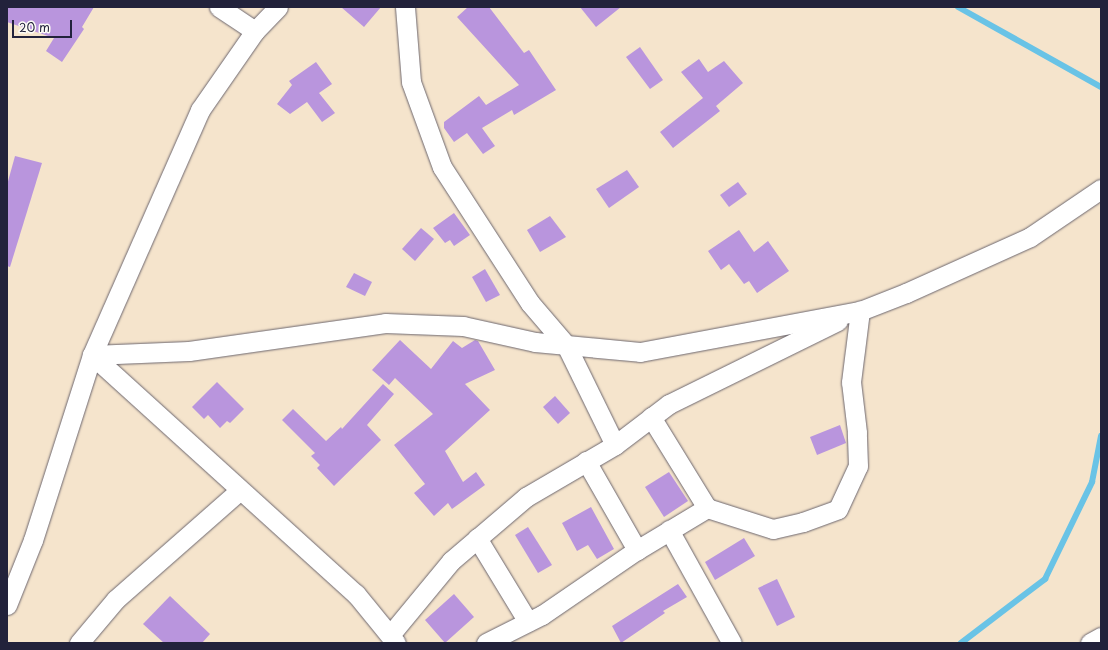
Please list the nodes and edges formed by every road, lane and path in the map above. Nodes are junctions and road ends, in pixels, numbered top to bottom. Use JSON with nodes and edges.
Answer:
{"nodes":[{"id":1,"x":219,"y":7,"type":"edge"},
{"id":2,"x":278,"y":7,"type":"edge"},
{"id":3,"x":404,"y":7,"type":"edge"},
{"id":4,"x":255,"y":31,"type":"junction"},
{"id":5,"x":1101,"y":189,"type":"edge"},
{"id":6,"x":860,"y":311,"type":"junction"},
{"id":7,"x":566,"y":345,"type":"junction"},
{"id":8,"x":92,"y":355,"type":"junction"},
{"id":9,"x":651,"y":417,"type":"junction"},
{"id":10,"x":615,"y":445,"type":"junction"},
{"id":11,"x":586,"y":462,"type":"junction"},
{"id":12,"x":240,"y":490,"type":"junction"},
{"id":13,"x":707,"y":508,"type":"junction"},
{"id":14,"x":669,"y":530,"type":"junction"},
{"id":15,"x":477,"y":538,"type":"junction"},
{"id":16,"x":637,"y":550,"type":"junction"},
{"id":17,"x":7,"y":604,"type":"edge"},
{"id":18,"x":528,"y":622,"type":"junction"},
{"id":19,"x":1101,"y":637,"type":"edge"},
{"id":20,"x":393,"y":639,"type":"edge"},
{"id":21,"x":79,"y":643,"type":"edge"},
{"id":22,"x":486,"y":643,"type":"edge"},
{"id":23,"x":732,"y":643,"type":"edge"},
{"id":24,"x":1090,"y":643,"type":"edge"}],
"edges":[{"from":1,"to":4,"type":"street"},
{"from":2,"to":4,"type":"street"},
{"from":3,"to":7,"type":"street"},
{"from":4,"to":8,"type":"street"},
{"from":5,"to":6,"type":"street"},
{"from":6,"to":7,"type":"street"},
{"from":6,"to":9,"type":"street"},
{"from":6,"to":13,"type":"street"},
{"from":7,"to":8,"type":"street"},
{"from":7,"to":10,"type":"street"},
{"from":8,"to":12,"type":"street"},
{"from":8,"to":17,"type":"street"},
{"from":9,"to":10,"type":"street"},
{"from":9,"to":13,"type":"street"},
{"from":10,"to":11,"type":"street"},
{"from":11,"to":15,"type":"street"},
{"from":11,"to":16,"type":"street"},
{"from":12,"to":20,"type":"street"},
{"from":12,"to":21,"type":"street"},
{"from":13,"to":14,"type":"street"},
{"from":14,"to":16,"type":"street"},
{"from":14,"to":23,"type":"street"},
{"from":15,"to":18,"type":"street"},
{"from":15,"to":20,"type":"street"},
{"from":16,"to":18,"type":"street"},
{"from":18,"to":22,"type":"street"},
{"from":19,"to":24,"type":"street"}]}
